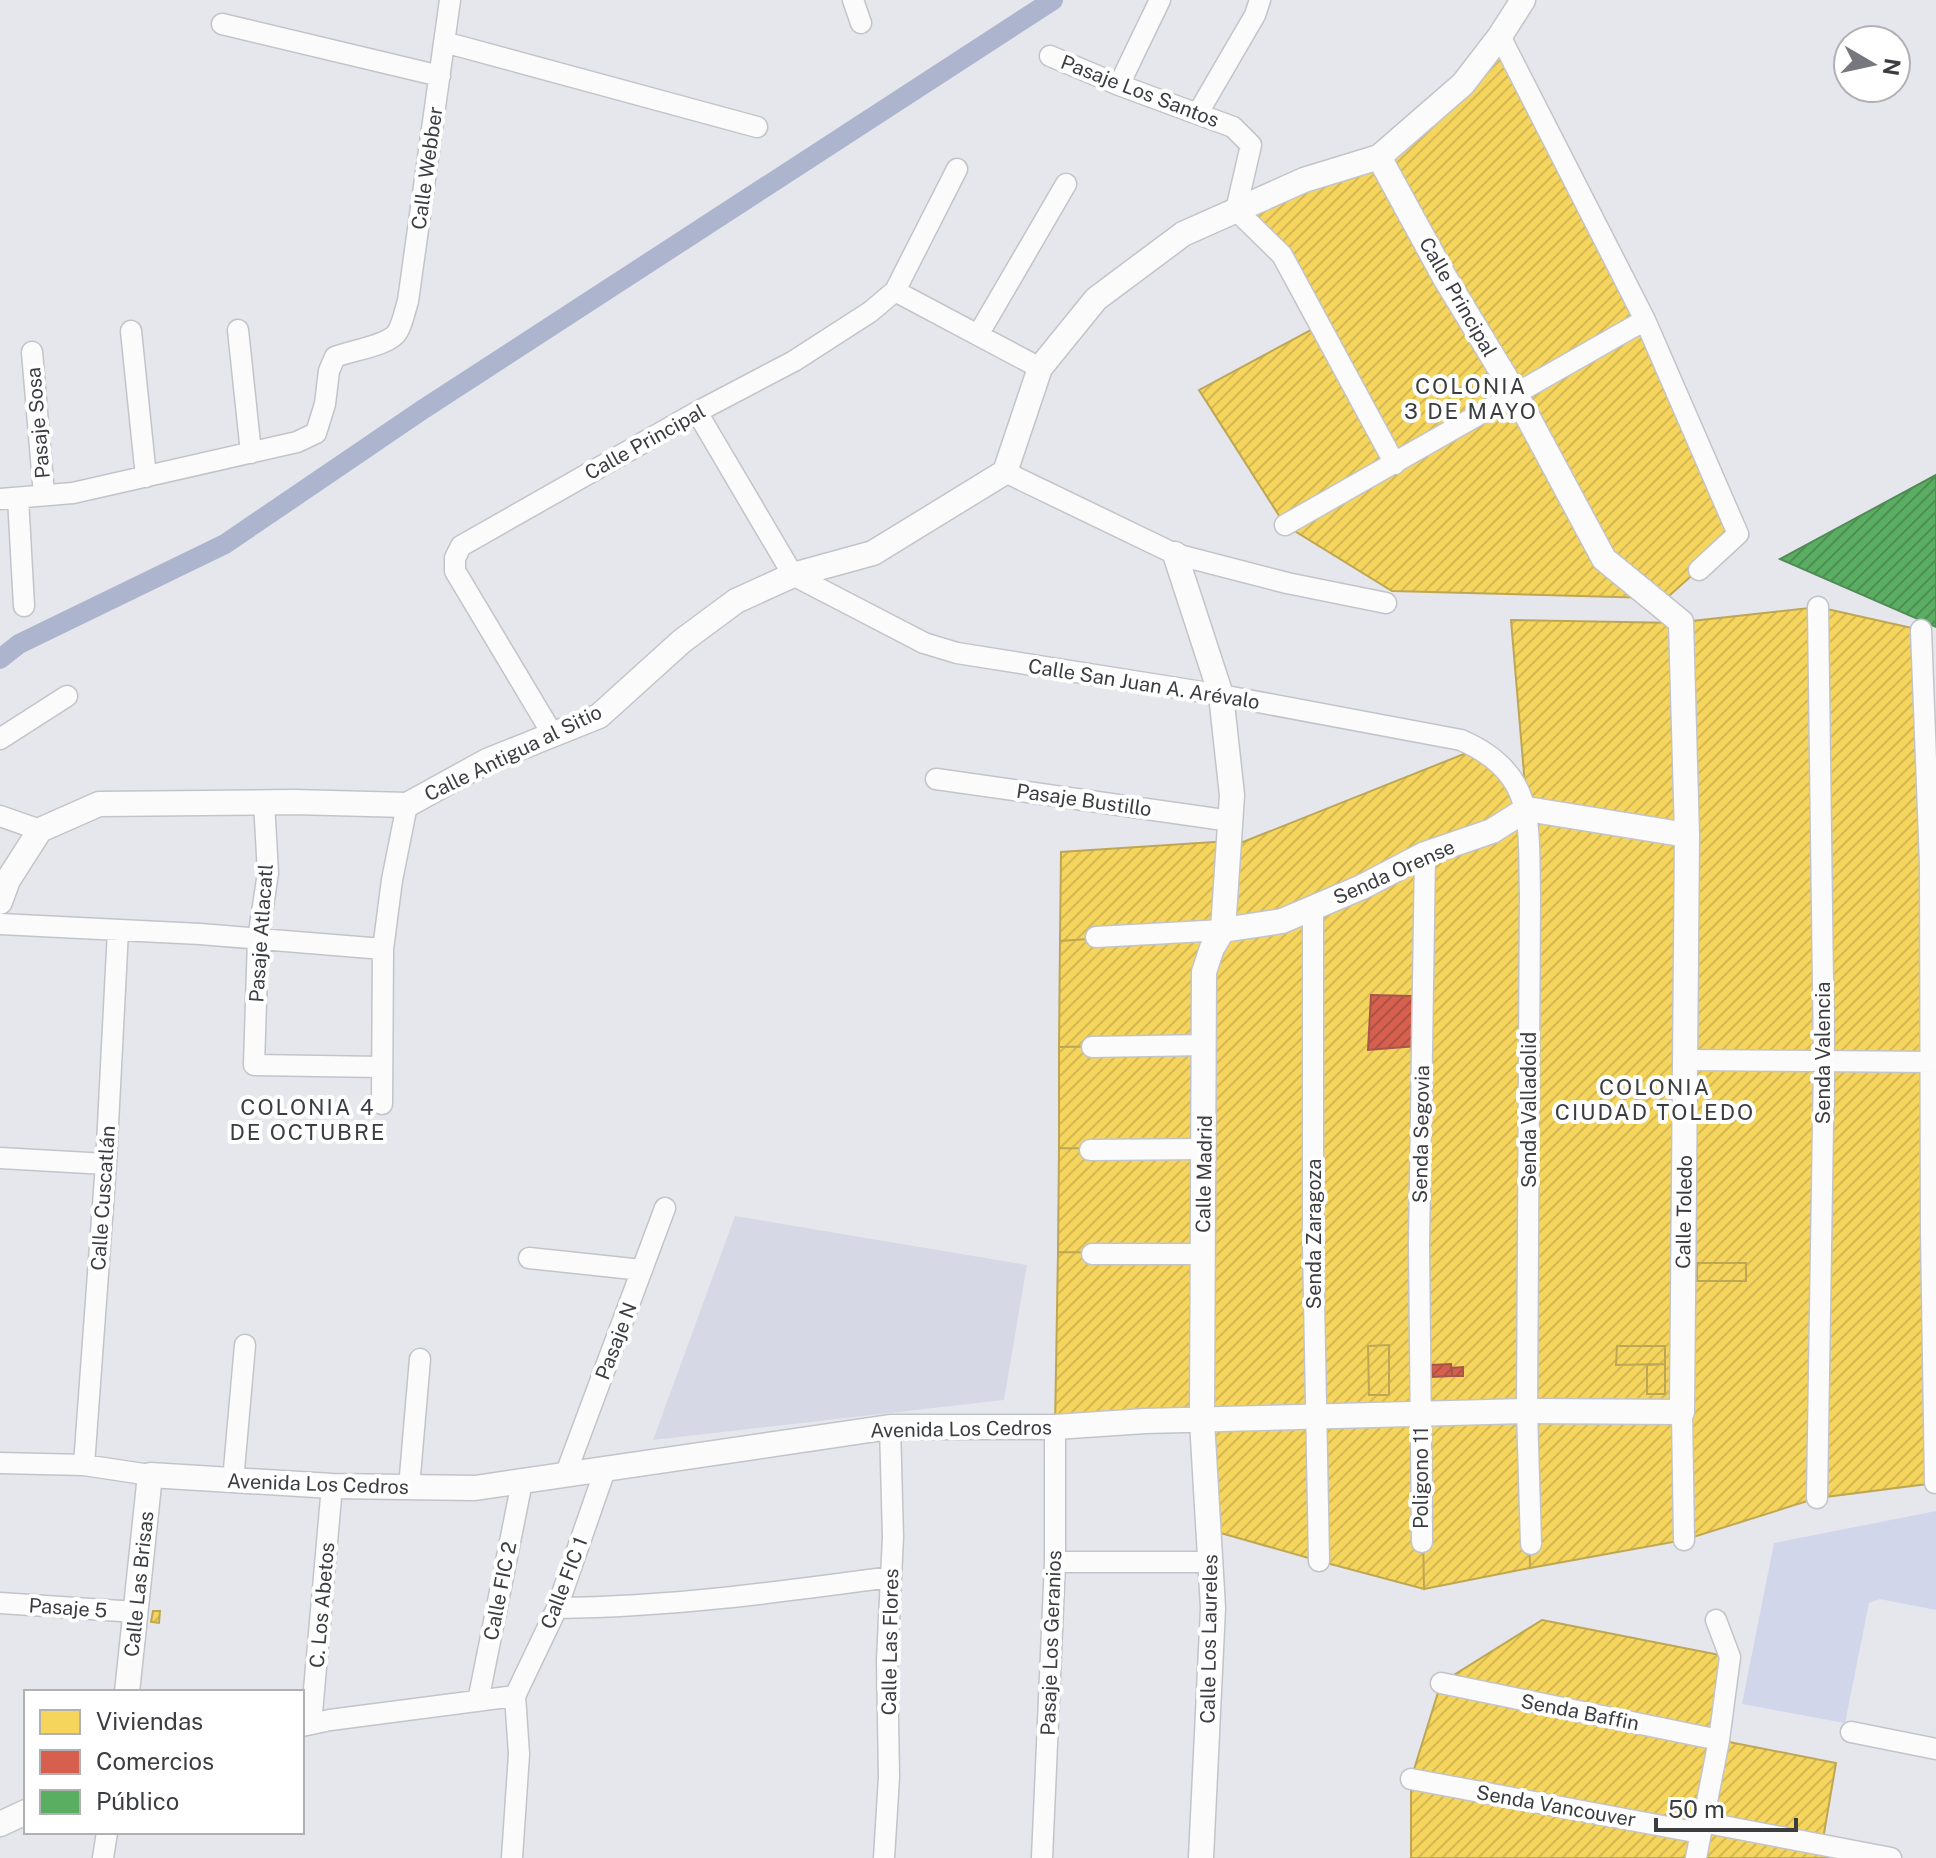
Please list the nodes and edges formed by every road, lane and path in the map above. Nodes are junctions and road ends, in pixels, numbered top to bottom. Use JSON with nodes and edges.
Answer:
{"nodes":[{"id":1,"x":450,"y":0,"type":"edge"},
{"id":2,"x":853,"y":0,"type":"edge"},
{"id":3,"x":1160,"y":0,"type":"edge"},
{"id":4,"x":1260,"y":0,"type":"edge"},
{"id":5,"x":1523,"y":0,"type":"edge"},
{"id":6,"x":861,"y":23,"type":"dead end"},
{"id":7,"x":222,"y":24,"type":"dead end"},
{"id":8,"x":1500,"y":36,"type":"junction"},
{"id":9,"x":444,"y":42,"type":"junction"},
{"id":10,"x":1050,"y":56,"type":"dead end"},
{"id":11,"x":440,"y":76,"type":"junction"},
{"id":12,"x":1119,"y":85,"type":"junction"},
{"id":13,"x":1198,"y":113,"type":"junction"},
{"id":14,"x":757,"y":127,"type":"dead end"},
{"id":15,"x":1379,"y":157,"type":"junction"},
{"id":16,"x":957,"y":169,"type":"dead end"},
{"id":17,"x":1066,"y":184,"type":"dead end"},
{"id":18,"x":1236,"y":210,"type":"junction"},
{"id":19,"x":895,"y":291,"type":"junction"},
{"id":20,"x":1645,"y":320,"type":"junction"},
{"id":21,"x":238,"y":330,"type":"dead end"},
{"id":22,"x":131,"y":331,"type":"dead end"},
{"id":23,"x":978,"y":335,"type":"junction"},
{"id":24,"x":32,"y":352,"type":"dead end"},
{"id":25,"x":1040,"y":368,"type":"junction"},
{"id":26,"x":1516,"y":395,"type":"junction"},
{"id":27,"x":697,"y":412,"type":"junction"},
{"id":28,"x":251,"y":453,"type":"junction"},
{"id":29,"x":1395,"y":464,"type":"junction"},
{"id":30,"x":1005,"y":472,"type":"junction"},
{"id":31,"x":146,"y":477,"type":"junction"},
{"id":32,"x":44,"y":495,"type":"junction"},
{"id":33,"x":9,"y":498,"type":"edge"},
{"id":34,"x":1285,"y":525,"type":"dead end"},
{"id":35,"x":1175,"y":554,"type":"junction"},
{"id":36,"x":1699,"y":570,"type":"dead end"},
{"id":37,"x":793,"y":575,"type":"junction"},
{"id":38,"x":1386,"y":603,"type":"dead end"},
{"id":39,"x":24,"y":606,"type":"dead end"},
{"id":40,"x":1818,"y":607,"type":"dead end"},
{"id":41,"x":1681,"y":622,"type":"joint"},
{"id":42,"x":1921,"y":630,"type":"dead end"},
{"id":43,"x":1221,"y":695,"type":"junction"},
{"id":44,"x":67,"y":696,"type":"dead end"},
{"id":45,"x":553,"y":735,"type":"junction"},
{"id":46,"x":0,"y":739,"type":"edge"},
{"id":47,"x":936,"y":779,"type":"dead end"},
{"id":48,"x":264,"y":802,"type":"junction"},
{"id":49,"x":407,"y":805,"type":"junction"},
{"id":50,"x":1527,"y":809,"type":"junction"},
{"id":51,"x":0,"y":816,"type":"edge"},
{"id":52,"x":1231,"y":821,"type":"junction"},
{"id":53,"x":40,"y":830,"type":"junction"},
{"id":54,"x":1687,"y":835,"type":"junction"},
{"id":55,"x":1425,"y":854,"type":"junction"},
{"id":56,"x":3,"y":886,"type":"edge"},
{"id":57,"x":1313,"y":908,"type":"junction"},
{"id":58,"x":0,"y":924,"type":"edge"},
{"id":59,"x":118,"y":930,"type":"junction"},
{"id":60,"x":1223,"y":930,"type":"junction"},
{"id":61,"x":1096,"y":937,"type":"dead end"},
{"id":62,"x":258,"y":939,"type":"junction"},
{"id":63,"x":383,"y":949,"type":"junction"},
{"id":64,"x":1205,"y":1045,"type":"junction"},
{"id":65,"x":1092,"y":1047,"type":"dead end"},
{"id":66,"x":1685,"y":1060,"type":"junction"},
{"id":67,"x":1824,"y":1061,"type":"junction"},
{"id":68,"x":1933,"y":1062,"type":"edge"},
{"id":69,"x":381,"y":1067,"type":"junction"},
{"id":70,"x":382,"y":1104,"type":"dead end"},
{"id":71,"x":1205,"y":1149,"type":"junction"},
{"id":72,"x":1090,"y":1150,"type":"dead end"},
{"id":73,"x":0,"y":1158,"type":"edge"},
{"id":74,"x":106,"y":1164,"type":"junction"},
{"id":75,"x":665,"y":1208,"type":"dead end"},
{"id":76,"x":1092,"y":1254,"type":"dead end"},
{"id":77,"x":1203,"y":1254,"type":"junction"},
{"id":78,"x":529,"y":1258,"type":"dead end"},
{"id":79,"x":642,"y":1270,"type":"junction"},
{"id":80,"x":245,"y":1345,"type":"dead end"},
{"id":81,"x":420,"y":1359,"type":"dead end"},
{"id":82,"x":1527,"y":1411,"type":"junction"},
{"id":83,"x":1682,"y":1412,"type":"junction"},
{"id":84,"x":1421,"y":1415,"type":"junction"},
{"id":85,"x":1315,"y":1417,"type":"junction"},
{"id":86,"x":1202,"y":1421,"type":"junction"},
{"id":87,"x":890,"y":1427,"type":"junction"},
{"id":88,"x":1055,"y":1427,"type":"junction"},
{"id":89,"x":0,"y":1463,"type":"edge"},
{"id":90,"x":84,"y":1465,"type":"junction"},
{"id":91,"x":606,"y":1467,"type":"junction"},
{"id":92,"x":566,"y":1473,"type":"junction"},
{"id":93,"x":150,"y":1475,"type":"junction"},
{"id":94,"x":233,"y":1481,"type":"junction"},
{"id":95,"x":522,"y":1482,"type":"junction"},
{"id":96,"x":1935,"y":1483,"type":"edge"},
{"id":97,"x":332,"y":1486,"type":"junction"},
{"id":98,"x":409,"y":1487,"type":"junction"},
{"id":99,"x":1817,"y":1498,"type":"dead end"},
{"id":100,"x":1684,"y":1540,"type":"dead end"},
{"id":101,"x":1422,"y":1542,"type":"dead end"},
{"id":102,"x":1531,"y":1544,"type":"dead end"},
{"id":103,"x":1319,"y":1561,"type":"dead end"},
{"id":104,"x":1055,"y":1562,"type":"junction"},
{"id":105,"x":1212,"y":1562,"type":"junction"},
{"id":106,"x":891,"y":1577,"type":"junction"},
{"id":107,"x":0,"y":1603,"type":"edge"},
{"id":108,"x":557,"y":1608,"type":"junction"},
{"id":109,"x":136,"y":1612,"type":"junction"},
{"id":110,"x":1716,"y":1620,"type":"dead end"},
{"id":111,"x":1441,"y":1683,"type":"dead end"},
{"id":112,"x":127,"y":1690,"type":"edge"},
{"id":113,"x":515,"y":1696,"type":"junction"},
{"id":114,"x":478,"y":1701,"type":"junction"},
{"id":115,"x":307,"y":1725,"type":"edge"},
{"id":116,"x":1851,"y":1732,"type":"dead end"},
{"id":117,"x":1719,"y":1740,"type":"junction"},
{"id":118,"x":1936,"y":1749,"type":"edge"},
{"id":119,"x":1411,"y":1779,"type":"dead end"},
{"id":120,"x":24,"y":1813,"type":"edge"},
{"id":121,"x":0,"y":1824,"type":"edge"},
{"id":122,"x":1701,"y":1828,"type":"junction"},
{"id":123,"x":107,"y":1834,"type":"edge"},
{"id":124,"x":103,"y":1858,"type":"edge"},
{"id":125,"x":512,"y":1858,"type":"edge"},
{"id":126,"x":884,"y":1858,"type":"edge"},
{"id":127,"x":1042,"y":1858,"type":"edge"},
{"id":128,"x":1201,"y":1858,"type":"edge"},
{"id":129,"x":1696,"y":1858,"type":"edge"},
{"id":130,"x":1891,"y":1858,"type":"edge"}],
"edges":[{"from":1,"to":9,"type":"street","name":"Calle Webber"},
{"from":2,"to":6,"type":"street"},
{"from":3,"to":12,"type":"street"},
{"from":4,"to":13,"type":"street"},
{"from":5,"to":8,"type":"street"},
{"from":7,"to":11,"type":"street"},
{"from":8,"to":15,"type":"street"},
{"from":8,"to":20,"type":"street"},
{"from":9,"to":11,"type":"street","name":"Calle Webber"},
{"from":9,"to":14,"type":"street"},
{"from":10,"to":12,"type":"street","name":"Pasaje Los Santos"},
{"from":11,"to":28,"type":"street","name":"Calle Webber"},
{"from":12,"to":13,"type":"street","name":"Pasaje Los Santos"},
{"from":13,"to":18,"type":"street","name":"Pasaje Los Santos"},
{"from":15,"to":18,"type":"street"},
{"from":15,"to":26,"type":"street","name":"Calle Principal"},
{"from":16,"to":19,"type":"street","name":"Calle Principal"},
{"from":17,"to":23,"type":"street"},
{"from":18,"to":25,"type":"street"},
{"from":18,"to":29,"type":"street"},
{"from":19,"to":23,"type":"street"},
{"from":19,"to":27,"type":"street","name":"Calle Principal"},
{"from":20,"to":26,"type":"street"},
{"from":20,"to":36,"type":"street"},
{"from":21,"to":28,"type":"street"},
{"from":22,"to":31,"type":"street"},
{"from":23,"to":25,"type":"street"},
{"from":24,"to":32,"type":"street","name":"Pasaje Sosa"},
{"from":25,"to":30,"type":"street"},
{"from":26,"to":29,"type":"street"},
{"from":26,"to":41,"type":"street","name":"Calle Principal"},
{"from":27,"to":37,"type":"street"},
{"from":27,"to":45,"type":"street","name":"Calle Principal"},
{"from":28,"to":31,"type":"street"},
{"from":29,"to":34,"type":"street"},
{"from":30,"to":35,"type":"street"},
{"from":30,"to":37,"type":"street","name":"Calle Antigua al Sitio"},
{"from":31,"to":32,"type":"street"},
{"from":32,"to":33,"type":"street"},
{"from":33,"to":39,"type":"street"},
{"from":35,"to":38,"type":"street"},
{"from":35,"to":43,"type":"street"},
{"from":37,"to":43,"type":"street","name":"Calle San Juan A. Arévalo"},
{"from":37,"to":45,"type":"street","name":"Calle Antigua al Sitio"},
{"from":40,"to":67,"type":"street","name":"Senda Valencia"},
{"from":41,"to":54,"type":"street","name":"Calle Toledo"},
{"from":42,"to":68,"type":"street"},
{"from":43,"to":50,"type":"street","name":"Calle San Juan A. Arévalo"},
{"from":43,"to":52,"type":"street"},
{"from":44,"to":46,"type":"street"},
{"from":45,"to":49,"type":"street","name":"Calle Antigua al Sitio"},
{"from":47,"to":52,"type":"street","name":"Pasaje Bustillo"},
{"from":48,"to":49,"type":"street","name":"Calle Antigua al Sitio"},
{"from":48,"to":53,"type":"street","name":"Calle Antigua al Sitio"},
{"from":48,"to":62,"type":"street","name":"Pasaje Atlacatl"},
{"from":49,"to":63,"type":"street"},
{"from":50,"to":54,"type":"street"},
{"from":50,"to":55,"type":"street","name":"Senda Orense"},
{"from":50,"to":82,"type":"street","name":"Senda Valladolid"},
{"from":51,"to":53,"type":"street"},
{"from":52,"to":60,"type":"street"},
{"from":53,"to":56,"type":"street"},
{"from":54,"to":66,"type":"street","name":"Calle Toledo"},
{"from":55,"to":57,"type":"street","name":"Senda Orense"},
{"from":55,"to":84,"type":"street","name":"Senda Segovia"},
{"from":57,"to":60,"type":"street","name":"Senda Orense"},
{"from":57,"to":85,"type":"street","name":"Senda Zaragoza"},
{"from":58,"to":59,"type":"street"},
{"from":59,"to":62,"type":"street"},
{"from":59,"to":74,"type":"street","name":"Calle Cuscatlán"},
{"from":60,"to":61,"type":"street","name":"Senda Orense"},
{"from":60,"to":64,"type":"street","name":"Calle Madrid"},
{"from":62,"to":63,"type":"street"},
{"from":62,"to":69,"type":"street","name":"Pasaje Atlacatl"},
{"from":63,"to":69,"type":"street"},
{"from":64,"to":65,"type":"street"},
{"from":64,"to":71,"type":"street","name":"Calle Madrid"},
{"from":66,"to":67,"type":"street"},
{"from":66,"to":83,"type":"street","name":"Calle Toledo"},
{"from":67,"to":68,"type":"street"},
{"from":67,"to":99,"type":"street","name":"Senda Valencia"},
{"from":68,"to":96,"type":"street"},
{"from":69,"to":70,"type":"street"},
{"from":71,"to":72,"type":"street"},
{"from":71,"to":77,"type":"street","name":"Calle Madrid"},
{"from":73,"to":74,"type":"street"},
{"from":74,"to":90,"type":"street","name":"Calle Cuscatlán"},
{"from":75,"to":79,"type":"street","name":"Pasaje N"},
{"from":76,"to":77,"type":"street"},
{"from":77,"to":86,"type":"street","name":"Calle Madrid"},
{"from":78,"to":79,"type":"street"},
{"from":79,"to":92,"type":"street","name":"Pasaje N"},
{"from":80,"to":94,"type":"street"},
{"from":81,"to":98,"type":"street"},
{"from":82,"to":83,"type":"street","name":"Avenida Los Cedros"},
{"from":82,"to":84,"type":"street","name":"Avenida Los Cedros"},
{"from":82,"to":102,"type":"street","name":"Senda Valladolid"},
{"from":83,"to":100,"type":"street","name":"Calle Toledo"},
{"from":84,"to":85,"type":"street","name":"Avenida Los Cedros"},
{"from":84,"to":101,"type":"street","name":"Poligono 11"},
{"from":85,"to":86,"type":"street","name":"Avenida Los Cedros"},
{"from":85,"to":103,"type":"street","name":"Senda Zaragoza"},
{"from":86,"to":88,"type":"street","name":"Avenida Los Cedros"},
{"from":86,"to":105,"type":"street","name":"Calle Los Laureles"},
{"from":87,"to":88,"type":"street","name":"Avenida Los Cedros"},
{"from":87,"to":91,"type":"street","name":"Avenida Los Cedros"},
{"from":87,"to":106,"type":"street","name":"Calle Las Flores"},
{"from":88,"to":104,"type":"street","name":"Pasaje Los Geranios"},
{"from":89,"to":90,"type":"street"},
{"from":90,"to":93,"type":"street"},
{"from":91,"to":92,"type":"street","name":"Avenida Los Cedros"},
{"from":91,"to":108,"type":"street","name":"Calle FIC 1"},
{"from":92,"to":95,"type":"street","name":"Avenida Los Cedros"},
{"from":93,"to":94,"type":"street","name":"Avenida Los Cedros"},
{"from":93,"to":109,"type":"street","name":"Calle Las Brisas"},
{"from":94,"to":97,"type":"street","name":"Avenida Los Cedros"},
{"from":95,"to":98,"type":"street","name":"Avenida Los Cedros"},
{"from":95,"to":114,"type":"street","name":"Calle FIC 2"},
{"from":97,"to":98,"type":"street","name":"Avenida Los Cedros"},
{"from":97,"to":115,"type":"street","name":"C. Los Abetos"},
{"from":104,"to":105,"type":"street"},
{"from":104,"to":127,"type":"street","name":"Pasaje Los Geranios"},
{"from":105,"to":128,"type":"street","name":"Calle Los Laureles"},
{"from":106,"to":108,"type":"street"},
{"from":106,"to":126,"type":"street","name":"Calle Las Flores"},
{"from":107,"to":109,"type":"street","name":"Pasaje 5"},
{"from":108,"to":113,"type":"street","name":"Calle FIC 1"},
{"from":109,"to":112,"type":"street","name":"Calle Las Brisas"},
{"from":110,"to":117,"type":"street"},
{"from":111,"to":117,"type":"street","name":"Senda Baffin"},
{"from":113,"to":114,"type":"street"},
{"from":113,"to":125,"type":"street"},
{"from":114,"to":115,"type":"street"},
{"from":116,"to":118,"type":"street"},
{"from":117,"to":122,"type":"street"},
{"from":119,"to":122,"type":"street","name":"Senda Vancouver"},
{"from":120,"to":121,"type":"street"},
{"from":122,"to":129,"type":"street"},
{"from":122,"to":130,"type":"street","name":"Senda Vancouver"},
{"from":123,"to":124,"type":"street"}]}
